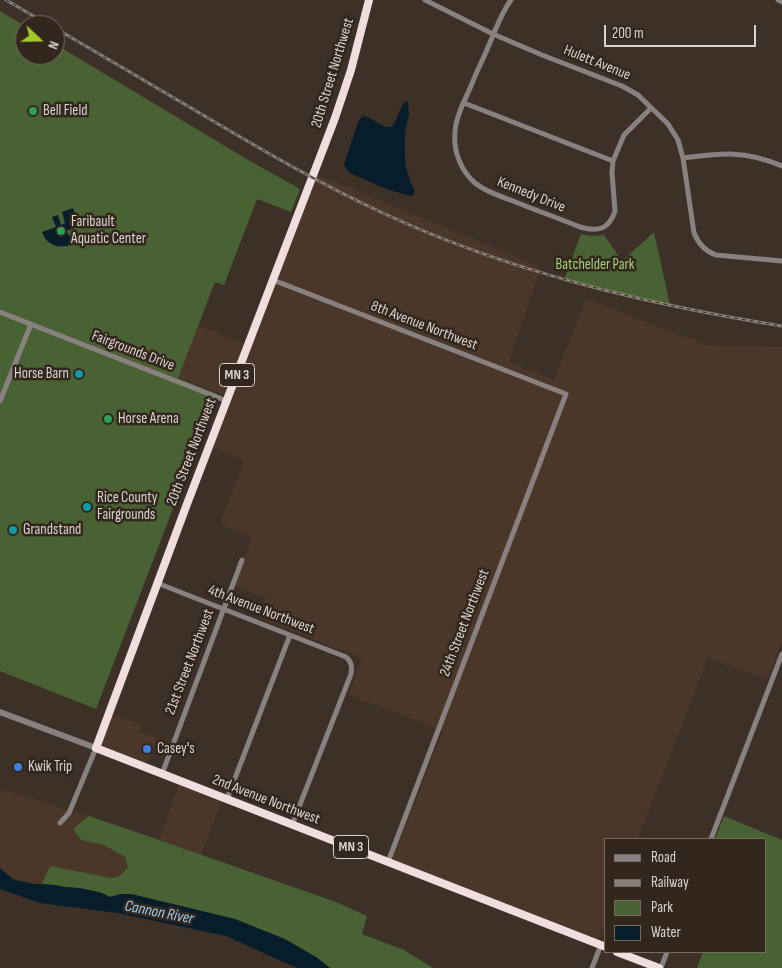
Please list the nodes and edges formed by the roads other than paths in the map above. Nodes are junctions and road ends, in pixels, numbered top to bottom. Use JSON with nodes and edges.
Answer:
{"nodes":[{"id":1,"x":369,"y":0,"type":"edge"},
{"id":2,"x":425,"y":0,"type":"edge"},
{"id":3,"x":511,"y":0,"type":"edge"},
{"id":4,"x":778,"y":0,"type":"edge"},
{"id":5,"x":782,"y":2,"type":"edge"},
{"id":6,"x":493,"y":34,"type":"junction"},
{"id":7,"x":464,"y":103,"type":"junction"},
{"id":8,"x":651,"y":108,"type":"junction"},
{"id":9,"x":683,"y":158,"type":"junction"},
{"id":10,"x":613,"y":161,"type":"junction"},
{"id":11,"x":782,"y":166,"type":"edge"},
{"id":12,"x":782,"y":261,"type":"edge"},
{"id":13,"x":273,"y":280,"type":"junction"},
{"id":14,"x":0,"y":312,"type":"edge"},
{"id":15,"x":31,"y":324,"type":"junction"},
{"id":16,"x":566,"y":394,"type":"joint"},
{"id":17,"x":0,"y":401,"type":"edge"},
{"id":18,"x":226,"y":401,"type":"junction"},
{"id":19,"x":242,"y":560,"type":"dead end"},
{"id":20,"x":157,"y":583,"type":"junction"},
{"id":21,"x":223,"y":609,"type":"junction"},
{"id":22,"x":290,"y":635,"type":"junction"},
{"id":23,"x":782,"y":654,"type":"edge"},
{"id":24,"x":0,"y":712,"type":"edge"},
{"id":25,"x":96,"y":748,"type":"junction"},
{"id":26,"x":162,"y":774,"type":"junction"},
{"id":27,"x":227,"y":799,"type":"junction"},
{"id":28,"x":60,"y":823,"type":"dead end"},
{"id":29,"x":292,"y":825,"type":"junction"},
{"id":30,"x":711,"y":838,"type":"edge"},
{"id":31,"x":388,"y":862,"type":"junction"},
{"id":32,"x":603,"y":946,"type":"edge"},
{"id":33,"x":620,"y":953,"type":"edge"},
{"id":34,"x":668,"y":953,"type":"edge"},
{"id":35,"x":592,"y":968,"type":"edge"},
{"id":36,"x":660,"y":968,"type":"edge"}],
"edges":[{"from":1,"to":13,"type":"highway","name":"20th Street Northwest","number":"MN 3"},
{"from":2,"to":6,"type":"street","name":"Hulett Avenue"},
{"from":3,"to":6,"type":"street","name":"Kennedy Drive"},
{"from":4,"to":5,"type":"street"},
{"from":6,"to":7,"type":"street","name":"Kennedy Drive"},
{"from":6,"to":8,"type":"street","name":"Hulett Avenue"},
{"from":7,"to":10,"type":"street"},
{"from":7,"to":10,"type":"street","name":"Kennedy Drive"},
{"from":8,"to":9,"type":"street","name":"Hulett Avenue"},
{"from":8,"to":10,"type":"street","name":"Kennedy Drive"},
{"from":9,"to":11,"type":"street"},
{"from":9,"to":12,"type":"street","name":"Hulett Avenue"},
{"from":13,"to":16,"type":"street","name":"8th Avenue Northwest"},
{"from":13,"to":18,"type":"highway","name":"20th Street Northwest","number":"MN 3"},
{"from":14,"to":15,"type":"street","name":"Fairgrounds Drive"},
{"from":15,"to":17,"type":"street"},
{"from":15,"to":18,"type":"street","name":"Fairgrounds Drive"},
{"from":16,"to":31,"type":"street","name":"24th Street Northwest"},
{"from":18,"to":20,"type":"highway","name":"20th Street Northwest","number":"MN 3"},
{"from":19,"to":21,"type":"street","name":"21st Street Northwest"},
{"from":20,"to":21,"type":"street","name":"4th Avenue Northwest"},
{"from":20,"to":25,"type":"highway","name":"20th Street Northwest","number":"MN 3"},
{"from":21,"to":22,"type":"street","name":"4th Avenue Northwest"},
{"from":21,"to":26,"type":"street","name":"21st Street Northwest"},
{"from":22,"to":27,"type":"street"},
{"from":22,"to":29,"type":"street","name":"4th Avenue Northwest"},
{"from":23,"to":30,"type":"street"},
{"from":24,"to":25,"type":"street","name":"2nd Avenue Northwest"},
{"from":25,"to":26,"type":"highway","name":"2nd Avenue Northwest","number":"MN 3"},
{"from":25,"to":28,"type":"street","name":"20th Street Northwest"},
{"from":26,"to":27,"type":"highway","name":"2nd Avenue Northwest","number":"MN 3"},
{"from":27,"to":29,"type":"highway","name":"2nd Avenue Northwest","number":"MN 3"},
{"from":29,"to":31,"type":"highway","name":"2nd Avenue Northwest","number":"MN 3"},
{"from":31,"to":32,"type":"highway","name":"2nd Avenue Northwest","number":"MN 3"},
{"from":32,"to":35,"type":"street"},
{"from":33,"to":36,"type":"highway"},
{"from":34,"to":36,"type":"street"}]}
